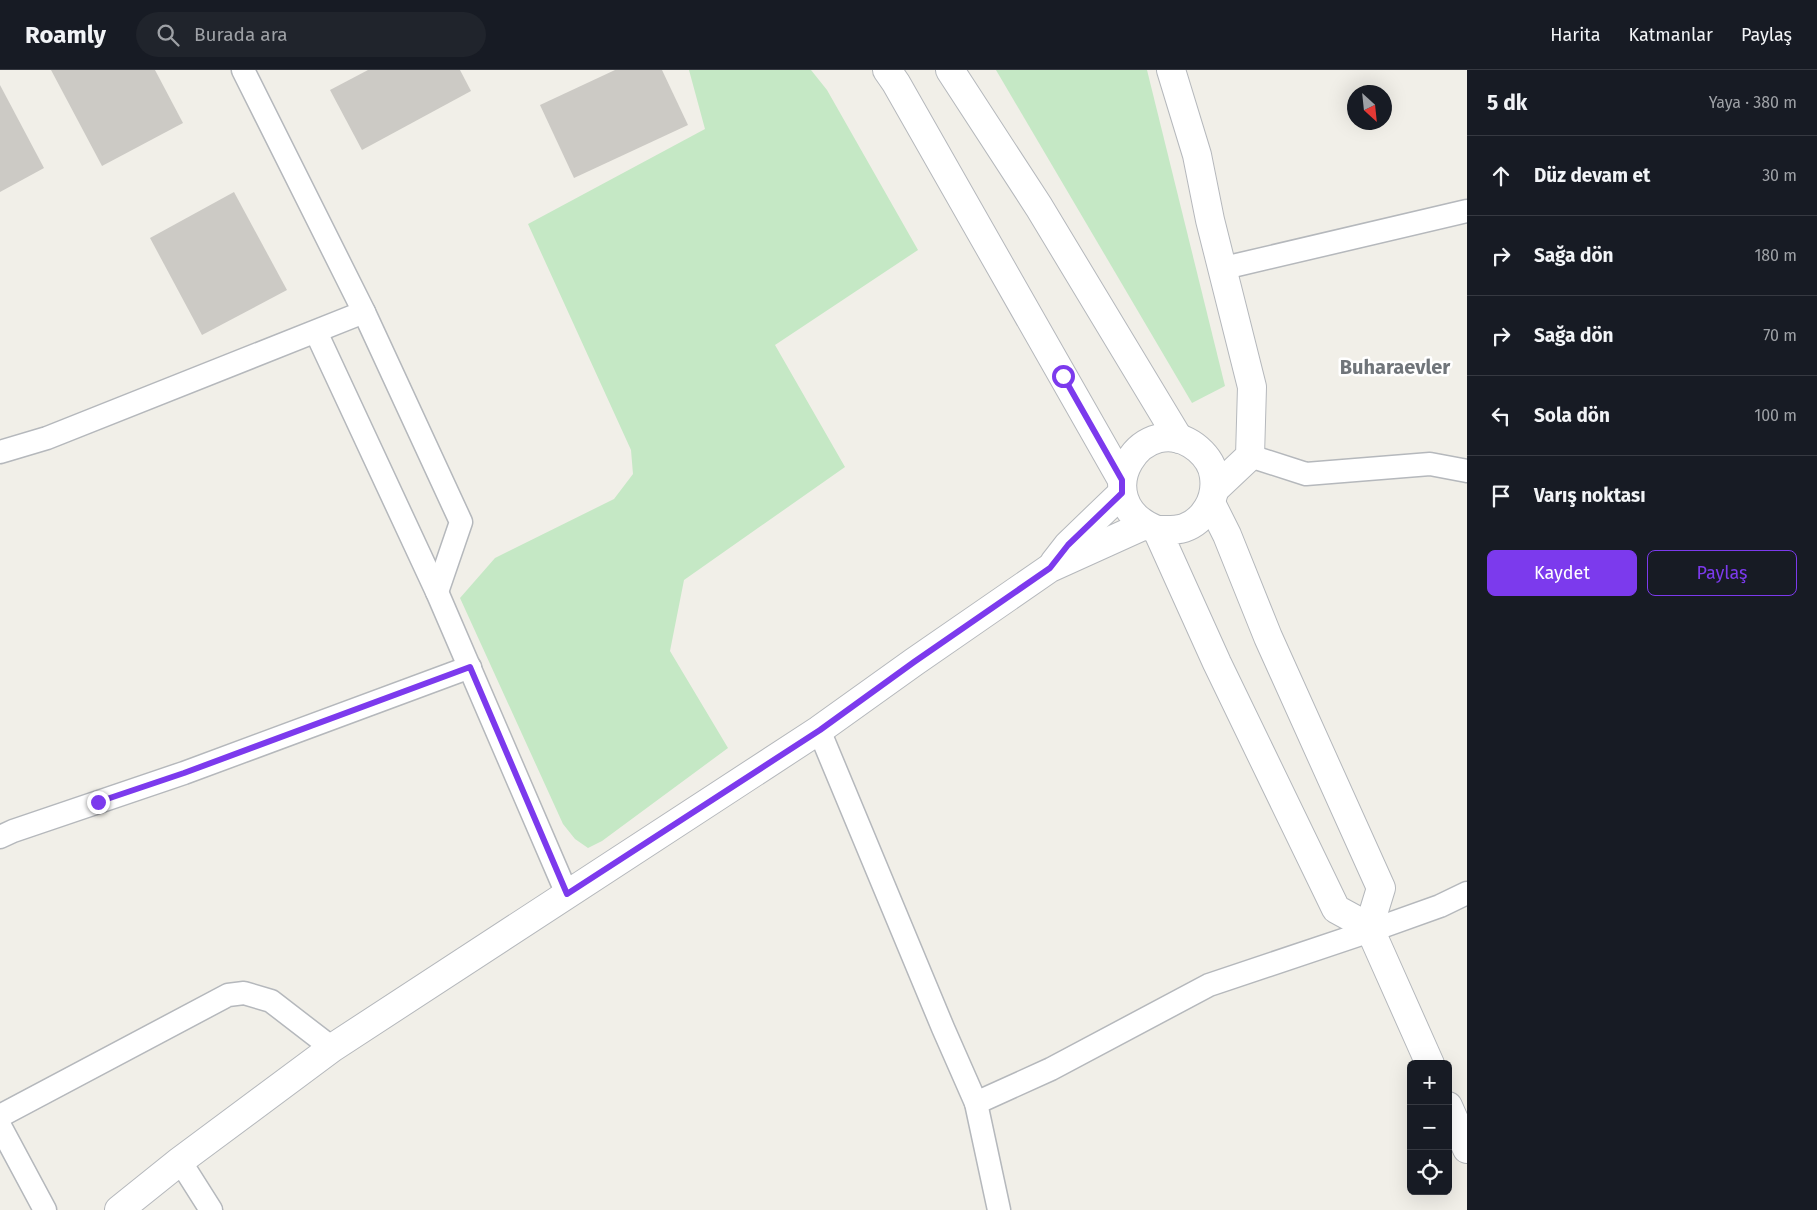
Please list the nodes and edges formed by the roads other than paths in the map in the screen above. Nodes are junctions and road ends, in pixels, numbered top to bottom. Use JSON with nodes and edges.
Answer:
{"nodes":[{"id":1,"x":243,"y":70,"type":"edge"},
{"id":2,"x":887,"y":70,"type":"edge"},
{"id":3,"x":950,"y":70,"type":"edge"},
{"id":4,"x":1171,"y":70,"type":"edge"},
{"id":5,"x":1467,"y":211,"type":"edge"},
{"id":6,"x":1224,"y":268,"type":"junction"},
{"id":7,"x":364,"y":312,"type":"junction"},
{"id":8,"x":316,"y":332,"type":"junction"},
{"id":9,"x":1178,"y":438,"type":"junction"},
{"id":10,"x":0,"y":452,"type":"edge"},
{"id":11,"x":1250,"y":456,"type":"junction"},
{"id":12,"x":1467,"y":471,"type":"edge"},
{"id":13,"x":1122,"y":486,"type":"junction"},
{"id":14,"x":1213,"y":496,"type":"junction"},
{"id":15,"x":1151,"y":527,"type":"junction"},
{"id":16,"x":1050,"y":568,"type":"junction"},
{"id":17,"x":437,"y":592,"type":"junction"},
{"id":18,"x":470,"y":667,"type":"junction"},
{"id":19,"x":820,"y":730,"type":"junction"},
{"id":20,"x":0,"y":837,"type":"edge"},
{"id":21,"x":1467,"y":893,"type":"edge"},
{"id":22,"x":567,"y":894,"type":"junction"},
{"id":23,"x":1369,"y":929,"type":"junction"},
{"id":24,"x":332,"y":1048,"type":"junction"},
{"id":25,"x":1428,"y":1060,"type":"edge"},
{"id":26,"x":976,"y":1104,"type":"junction"},
{"id":27,"x":1452,"y":1115,"type":"edge"},
{"id":28,"x":0,"y":1116,"type":"edge"},
{"id":29,"x":0,"y":1126,"type":"edge"},
{"id":30,"x":1467,"y":1149,"type":"edge"},
{"id":31,"x":180,"y":1161,"type":"junction"},
{"id":32,"x":45,"y":1210,"type":"edge"},
{"id":33,"x":119,"y":1210,"type":"edge"},
{"id":34,"x":211,"y":1210,"type":"edge"},
{"id":35,"x":999,"y":1210,"type":"edge"}],
"edges":[{"from":1,"to":7,"type":"street"},
{"from":2,"to":13,"type":"street"},
{"from":3,"to":9,"type":"street"},
{"from":4,"to":6,"type":"street"},
{"from":5,"to":6,"type":"street"},
{"from":6,"to":11,"type":"street"},
{"from":7,"to":8,"type":"street"},
{"from":7,"to":17,"type":"street"},
{"from":8,"to":10,"type":"street"},
{"from":8,"to":17,"type":"street"},
{"from":9,"to":13,"type":"street"},
{"from":9,"to":14,"type":"street"},
{"from":11,"to":12,"type":"street"},
{"from":11,"to":14,"type":"street"},
{"from":13,"to":15,"type":"street"},
{"from":13,"to":16,"type":"street"},
{"from":14,"to":15,"type":"street"},
{"from":14,"to":23,"type":"street"},
{"from":15,"to":16,"type":"street"},
{"from":15,"to":23,"type":"street"},
{"from":16,"to":19,"type":"street"},
{"from":17,"to":18,"type":"street"},
{"from":18,"to":20,"type":"street"},
{"from":18,"to":22,"type":"street"},
{"from":19,"to":22,"type":"street"},
{"from":19,"to":26,"type":"street"},
{"from":21,"to":23,"type":"street"},
{"from":22,"to":24,"type":"street"},
{"from":23,"to":25,"type":"street"},
{"from":23,"to":26,"type":"street"},
{"from":24,"to":28,"type":"street"},
{"from":24,"to":31,"type":"street"},
{"from":26,"to":35,"type":"street"},
{"from":27,"to":30,"type":"street"},
{"from":29,"to":32,"type":"street"},
{"from":31,"to":33,"type":"street"},
{"from":31,"to":34,"type":"street"}]}
